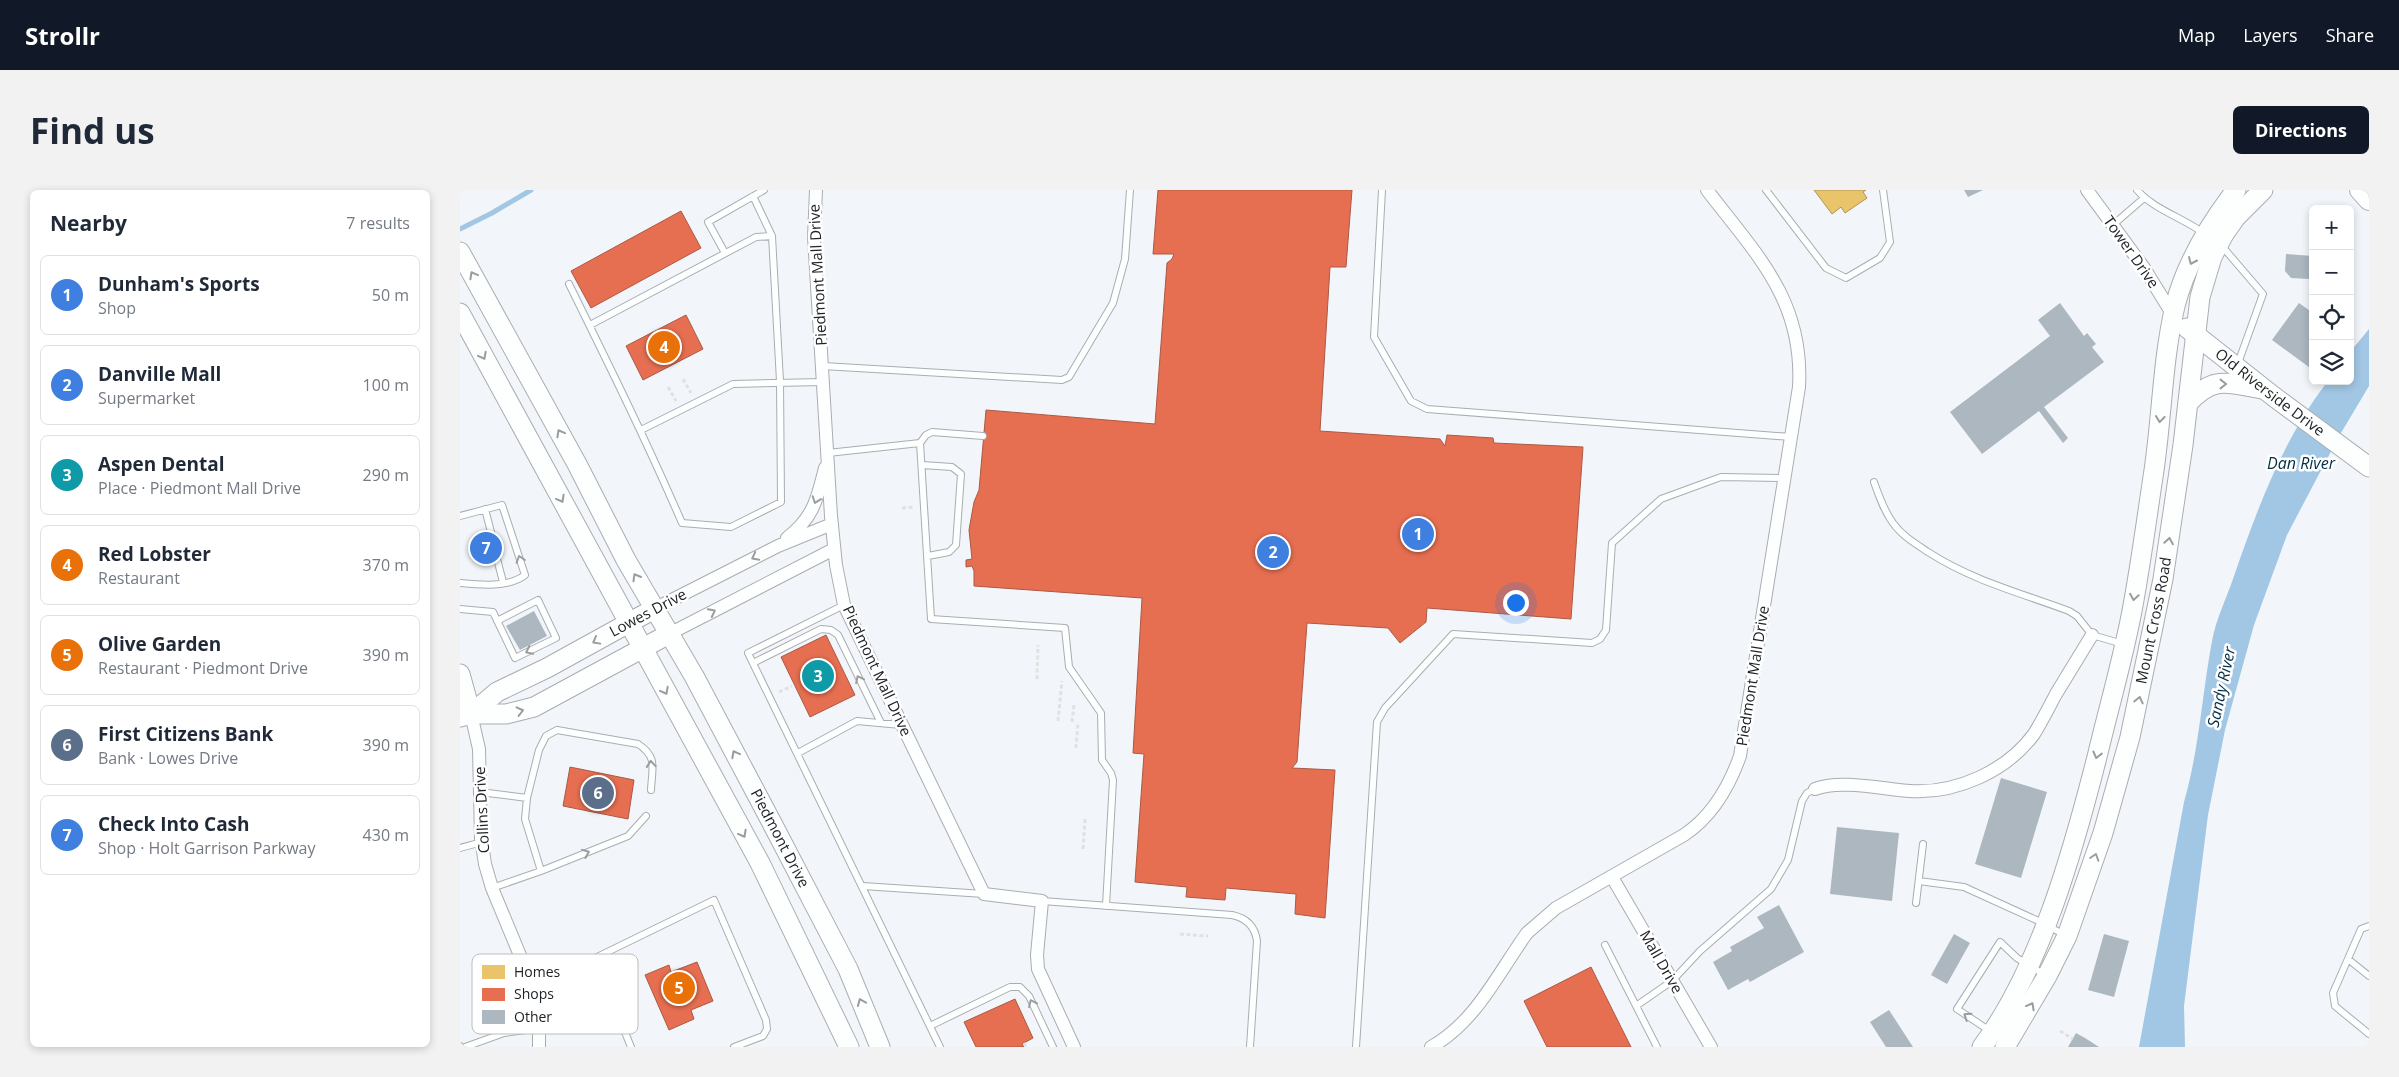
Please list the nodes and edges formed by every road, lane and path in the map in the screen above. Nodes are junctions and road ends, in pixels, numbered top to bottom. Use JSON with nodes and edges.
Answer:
{"nodes":[{"id":1,"x":764,"y":190,"type":"edge"},
{"id":2,"x":816,"y":190,"type":"edge"},
{"id":3,"x":1130,"y":190,"type":"edge"},
{"id":4,"x":1382,"y":190,"type":"edge"},
{"id":5,"x":1707,"y":190,"type":"edge"},
{"id":6,"x":1766,"y":190,"type":"edge"},
{"id":7,"x":1883,"y":190,"type":"edge"},
{"id":8,"x":2087,"y":190,"type":"edge"},
{"id":9,"x":2137,"y":190,"type":"edge"},
{"id":10,"x":2236,"y":190,"type":"edge"},
{"id":11,"x":2263,"y":190,"type":"edge"},
{"id":12,"x":2360,"y":190,"type":"edge"},
{"id":13,"x":753,"y":196,"type":"junction"},
{"id":14,"x":2144,"y":198,"type":"junction"},
{"id":15,"x":2369,"y":200,"type":"edge"},
{"id":16,"x":2114,"y":224,"type":"junction"},
{"id":17,"x":772,"y":236,"type":"junction"},
{"id":18,"x":2212,"y":239,"type":"junction"},
{"id":19,"x":460,"y":252,"type":"edge"},
{"id":20,"x":725,"y":254,"type":"junction"},
{"id":21,"x":570,"y":284,"type":"dead end"},
{"id":22,"x":460,"y":313,"type":"edge"},
{"id":23,"x":2174,"y":316,"type":"junction"},
{"id":24,"x":590,"y":325,"type":"junction"},
{"id":25,"x":2195,"y":335,"type":"junction"},
{"id":26,"x":823,"y":366,"type":"junction"},
{"id":27,"x":2236,"y":367,"type":"junction"},
{"id":28,"x":683,"y":379,"type":"dead end"},
{"id":29,"x":780,"y":382,"type":"junction"},
{"id":30,"x":824,"y":382,"type":"junction"},
{"id":31,"x":668,"y":387,"type":"dead end"},
{"id":32,"x":2268,"y":392,"type":"junction"},
{"id":33,"x":691,"y":394,"type":"dead end"},
{"id":34,"x":676,"y":402,"type":"dead end"},
{"id":35,"x":2188,"y":403,"type":"junction"},
{"id":36,"x":641,"y":430,"type":"junction"},
{"id":37,"x":983,"y":436,"type":"dead end"},
{"id":38,"x":1791,"y":437,"type":"junction"},
{"id":39,"x":920,"y":443,"type":"junction"},
{"id":40,"x":828,"y":453,"type":"junction"},
{"id":41,"x":922,"y":465,"type":"junction"},
{"id":42,"x":2369,"y":466,"type":"edge"},
{"id":43,"x":1784,"y":478,"type":"junction"},
{"id":44,"x":1874,"y":482,"type":"dead end"},
{"id":45,"x":915,"y":506,"type":"dead end"},
{"id":46,"x":902,"y":508,"type":"dead end"},
{"id":47,"x":485,"y":509,"type":"junction"},
{"id":48,"x":460,"y":516,"type":"edge"},
{"id":49,"x":832,"y":524,"type":"junction"},
{"id":50,"x":492,"y":536,"type":"dead end"},
{"id":51,"x":778,"y":546,"type":"junction"},
{"id":52,"x":834,"y":549,"type":"junction"},
{"id":53,"x":496,"y":555,"type":"dead end"},
{"id":54,"x":928,"y":556,"type":"junction"},
{"id":55,"x":503,"y":582,"type":"junction"},
{"id":56,"x":460,"y":583,"type":"edge"},
{"id":57,"x":844,"y":604,"type":"junction"},
{"id":58,"x":460,"y":609,"type":"edge"},
{"id":59,"x":654,"y":610,"type":"junction"},
{"id":60,"x":497,"y":621,"type":"junction"},
{"id":61,"x":628,"y":624,"type":"junction"},
{"id":62,"x":668,"y":634,"type":"junction"},
{"id":63,"x":2092,"y":635,"type":"junction"},
{"id":64,"x":2124,"y":644,"type":"junction"},
{"id":65,"x":1038,"y":645,"type":"dead end"},
{"id":66,"x":642,"y":648,"type":"junction"},
{"id":67,"x":753,"y":662,"type":"junction"},
{"id":68,"x":460,"y":674,"type":"edge"},
{"id":69,"x":1037,"y":679,"type":"dead end"},
{"id":70,"x":1062,"y":681,"type":"dead end"},
{"id":71,"x":1074,"y":705,"type":"dead end"},
{"id":72,"x":466,"y":715,"type":"edge"},
{"id":73,"x":1058,"y":721,"type":"dead end"},
{"id":74,"x":1072,"y":722,"type":"dead end"},
{"id":75,"x":1078,"y":722,"type":"dead end"},
{"id":76,"x":881,"y":723,"type":"junction"},
{"id":77,"x":901,"y":725,"type":"junction"},
{"id":78,"x":1076,"y":748,"type":"dead end"},
{"id":79,"x":798,"y":753,"type":"junction"},
{"id":80,"x":1815,"y":789,"type":"joint"},
{"id":81,"x":651,"y":790,"type":"dead end"},
{"id":82,"x":480,"y":792,"type":"junction"},
{"id":83,"x":527,"y":798,"type":"junction"},
{"id":84,"x":646,"y":816,"type":"dead end"},
{"id":85,"x":1085,"y":819,"type":"dead end"},
{"id":86,"x":482,"y":842,"type":"junction"},
{"id":87,"x":1923,"y":844,"type":"dead end"},
{"id":88,"x":460,"y":848,"type":"edge"},
{"id":89,"x":1083,"y":849,"type":"dead end"},
{"id":90,"x":541,"y":871,"type":"junction"},
{"id":91,"x":1612,"y":877,"type":"junction"},
{"id":92,"x":1919,"y":881,"type":"junction"},
{"id":93,"x":863,"y":886,"type":"junction"},
{"id":94,"x":492,"y":888,"type":"junction"},
{"id":95,"x":984,"y":894,"type":"junction"},
{"id":96,"x":1042,"y":901,"type":"junction"},
{"id":97,"x":1916,"y":902,"type":"dead end"},
{"id":98,"x":1106,"y":906,"type":"junction"},
{"id":99,"x":2045,"y":924,"type":"junction"},
{"id":100,"x":2369,"y":926,"type":"edge"},
{"id":101,"x":1180,"y":934,"type":"dead end"},
{"id":102,"x":1208,"y":936,"type":"dead end"},
{"id":103,"x":2067,"y":936,"type":"junction"},
{"id":104,"x":1605,"y":945,"type":"dead end"},
{"id":105,"x":519,"y":954,"type":"edge"},
{"id":106,"x":603,"y":954,"type":"edge"},
{"id":107,"x":2348,"y":959,"type":"junction"},
{"id":108,"x":2028,"y":963,"type":"junction"},
{"id":109,"x":2047,"y":976,"type":"junction"},
{"id":110,"x":2369,"y":976,"type":"edge"},
{"id":111,"x":1672,"y":981,"type":"junction"},
{"id":112,"x":1636,"y":1006,"type":"junction"},
{"id":113,"x":930,"y":1026,"type":"junction"},
{"id":114,"x":2060,"y":1031,"type":"dead end"},
{"id":115,"x":501,"y":1034,"type":"edge"},
{"id":116,"x":540,"y":1034,"type":"edge"},
{"id":117,"x":626,"y":1034,"type":"edge"},
{"id":118,"x":2369,"y":1034,"type":"edge"},
{"id":119,"x":2073,"y":1039,"type":"dead end"},
{"id":120,"x":1997,"y":1042,"type":"edge"},
{"id":121,"x":465,"y":1047,"type":"edge"},
{"id":122,"x":539,"y":1047,"type":"edge"},
{"id":123,"x":631,"y":1047,"type":"edge"},
{"id":124,"x":734,"y":1047,"type":"edge"},
{"id":125,"x":849,"y":1047,"type":"edge"},
{"id":126,"x":880,"y":1047,"type":"edge"},
{"id":127,"x":940,"y":1047,"type":"edge"},
{"id":128,"x":1053,"y":1047,"type":"edge"},
{"id":129,"x":1074,"y":1047,"type":"edge"},
{"id":130,"x":1250,"y":1047,"type":"edge"},
{"id":131,"x":1356,"y":1047,"type":"edge"},
{"id":132,"x":1431,"y":1047,"type":"edge"},
{"id":133,"x":1657,"y":1047,"type":"edge"},
{"id":134,"x":1711,"y":1047,"type":"edge"}],
"edges":[{"from":1,"to":13,"type":"lane"},
{"from":2,"to":26,"type":"street","name":"Piedmont Mall Drive"},
{"from":3,"to":26,"type":"lane"},
{"from":4,"to":38,"type":"lane"},
{"from":5,"to":38,"type":"street","name":"Piedmont Mall Drive"},
{"from":6,"to":7,"type":"lane"},
{"from":8,"to":16,"type":"street","name":"Tower Drive"},
{"from":9,"to":14,"type":"lane"},
{"from":10,"to":18,"type":"main road","name":"Mount Cross Road"},
{"from":11,"to":18,"type":"main road","name":"Mount Cross Road"},
{"from":12,"to":15,"type":"main road"},
{"from":13,"to":17,"type":"lane"},
{"from":13,"to":20,"type":"lane"},
{"from":14,"to":16,"type":"lane"},
{"from":14,"to":18,"type":"lane"},
{"from":16,"to":23,"type":"street","name":"Tower Drive"},
{"from":17,"to":20,"type":"lane"},
{"from":17,"to":29,"type":"lane"},
{"from":18,"to":23,"type":"main road","name":"Mount Cross Road","one_way":true},
{"from":18,"to":25,"type":"main road","name":"Mount Cross Road"},
{"from":18,"to":27,"type":"lane"},
{"from":59,"to":19,"type":"main road","name":"Piedmont Drive","one_way":true},
{"from":20,"to":24,"type":"lane"},
{"from":21,"to":24,"type":"lane"},
{"from":22,"to":61,"type":"main road","name":"Piedmont Drive","one_way":true},
{"from":23,"to":25,"type":"main road","name":"Old Riverside Drive"},
{"from":23,"to":64,"type":"main road","name":"Mount Cross Road","one_way":true},
{"from":24,"to":36,"type":"lane"},
{"from":25,"to":27,"type":"main road","name":"Old Riverside Drive"},
{"from":25,"to":35,"type":"main road","name":"Mount Cross Road"},
{"from":26,"to":30,"type":"street","name":"Piedmont Mall Drive"},
{"from":27,"to":32,"type":"main road","name":"Old Riverside Drive"},
{"from":28,"to":33,"type":"path"},
{"from":29,"to":30,"type":"lane"},
{"from":29,"to":36,"type":"lane"},
{"from":29,"to":36,"type":"lane"},
{"from":30,"to":40,"type":"street","name":"Piedmont Mall Drive"},
{"from":31,"to":34,"type":"path"},
{"from":35,"to":32,"type":"main road","one_way":true},
{"from":32,"to":42,"type":"main road","name":"Old Riverside Drive"},
{"from":103,"to":35,"type":"main road","name":"Mount Cross Road","one_way":true},
{"from":37,"to":39,"type":"lane"},
{"from":38,"to":43,"type":"street","name":"Piedmont Mall Drive"},
{"from":39,"to":40,"type":"lane"},
{"from":39,"to":41,"type":"lane"},
{"from":40,"to":49,"type":"street","name":"Piedmont Mall Drive"},
{"from":40,"to":51,"type":"street","one_way":true},
{"from":41,"to":54,"type":"lane"},
{"from":41,"to":54,"type":"lane"},
{"from":43,"to":91,"type":"street","name":"Piedmont Mall Drive"},
{"from":43,"to":131,"type":"lane"},
{"from":44,"to":63,"type":"lane"},
{"from":45,"to":46,"type":"path"},
{"from":47,"to":48,"type":"lane"},
{"from":47,"to":50,"type":"lane"},
{"from":55,"to":47,"type":"lane","one_way":true},
{"from":49,"to":51,"type":"street","name":"Lowes Drive"},
{"from":49,"to":52,"type":"street","name":"Piedmont Mall Drive"},
{"from":51,"to":59,"type":"street","name":"Lowes Drive","one_way":true},
{"from":52,"to":57,"type":"street","name":"Piedmont Mall Drive"},
{"from":62,"to":52,"type":"street","name":"Lowes Drive","one_way":true},
{"from":53,"to":55,"type":"lane"},
{"from":54,"to":98,"type":"lane"},
{"from":55,"to":56,"type":"lane"},
{"from":57,"to":67,"type":"lane"},
{"from":57,"to":77,"type":"street","name":"Piedmont Mall Drive"},
{"from":58,"to":60,"type":"lane"},
{"from":59,"to":61,"type":"main road","name":"Lowes Drive"},
{"from":59,"to":62,"type":"main road","name":"Piedmont Drive"},
{"from":60,"to":60,"type":"lane","one_way":true},
{"from":61,"to":66,"type":"main road","name":"Piedmont Drive"},
{"from":61,"to":72,"type":"main road","name":"Lowes Drive","one_way":true},
{"from":62,"to":66,"type":"main road","name":"Lowes Drive"},
{"from":126,"to":62,"type":"main road","name":"Piedmont Drive","one_way":true},
{"from":63,"to":64,"type":"lane"},
{"from":63,"to":80,"type":"street"},
{"from":64,"to":99,"type":"main road","name":"Mount Cross Road","one_way":true},
{"from":65,"to":69,"type":"path"},
{"from":72,"to":66,"type":"main road","name":"Lowes Drive","one_way":true},
{"from":66,"to":125,"type":"main road","name":"Piedmont Drive","one_way":true},
{"from":76,"to":67,"type":"lane","one_way":true},
{"from":67,"to":79,"type":"lane"},
{"from":68,"to":72,"type":"main road"},
{"from":70,"to":73,"type":"path"},
{"from":71,"to":74,"type":"path"},
{"from":72,"to":82,"type":"street","name":"Collins Drive"},
{"from":75,"to":78,"type":"path"},
{"from":76,"to":77,"type":"lane"},
{"from":76,"to":79,"type":"lane"},
{"from":77,"to":95,"type":"street","name":"Piedmont Mall Drive"},
{"from":79,"to":93,"type":"lane"},
{"from":80,"to":111,"type":"lane"},
{"from":81,"to":83,"type":"lane","one_way":true},
{"from":82,"to":83,"type":"lane"},
{"from":82,"to":86,"type":"street","name":"Collins Drive"},
{"from":83,"to":90,"type":"lane"},
{"from":90,"to":84,"type":"lane","one_way":true},
{"from":85,"to":89,"type":"path"},
{"from":86,"to":88,"type":"lane"},
{"from":86,"to":94,"type":"street","name":"Collins Drive"},
{"from":87,"to":92,"type":"lane"},
{"from":90,"to":94,"type":"lane"},
{"from":91,"to":111,"type":"street","name":"Mall Drive"},
{"from":91,"to":132,"type":"street","name":"Piedmont Mall Drive"},
{"from":92,"to":97,"type":"lane"},
{"from":92,"to":99,"type":"lane"},
{"from":93,"to":95,"type":"lane"},
{"from":93,"to":113,"type":"lane"},
{"from":94,"to":105,"type":"street","name":"Collins Drive"},
{"from":95,"to":96,"type":"street"},
{"from":96,"to":98,"type":"lane"},
{"from":96,"to":129,"type":"street"},
{"from":98,"to":130,"type":"lane"},
{"from":99,"to":103,"type":"lane"},
{"from":99,"to":108,"type":"main road","name":"Mount Cross Road"},
{"from":100,"to":107,"type":"lane"},
{"from":101,"to":102,"type":"path"},
{"from":103,"to":109,"type":"main road","name":"Mount Cross Road"},
{"from":104,"to":112,"type":"lane"},
{"from":106,"to":124,"type":"lane"},
{"from":107,"to":110,"type":"lane"},
{"from":107,"to":118,"type":"lane"},
{"from":108,"to":109,"type":"lane"},
{"from":108,"to":120,"type":"main road","name":"Mount Cross Road"},
{"from":120,"to":108,"type":"lane","one_way":true},
{"from":120,"to":109,"type":"main road","name":"Mount Cross Road","one_way":true},
{"from":111,"to":112,"type":"lane"},
{"from":111,"to":134,"type":"street","name":"Mall Drive"},
{"from":112,"to":133,"type":"lane"},
{"from":113,"to":127,"type":"lane"},
{"from":128,"to":113,"type":"lane","one_way":true},
{"from":114,"to":119,"type":"path"},
{"from":115,"to":121,"type":"lane"},
{"from":116,"to":122,"type":"street","name":"Collins Drive"},
{"from":117,"to":123,"type":"lane"}]}
